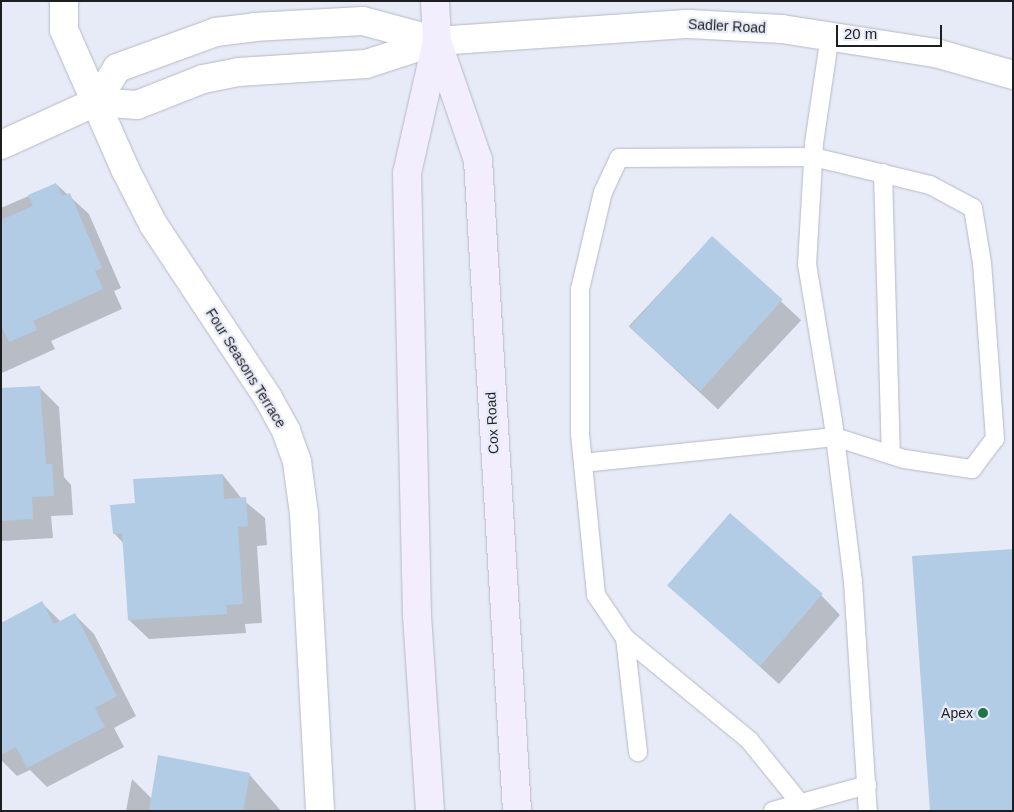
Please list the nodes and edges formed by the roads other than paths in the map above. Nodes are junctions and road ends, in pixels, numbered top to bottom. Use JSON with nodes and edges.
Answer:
{"nodes":[{"id":1,"x":64,"y":1,"type":"edge"},
{"id":2,"x":435,"y":1,"type":"edge"},
{"id":3,"x":830,"y":35,"type":"junction"},
{"id":4,"x":437,"y":41,"type":"junction"},
{"id":5,"x":1013,"y":75,"type":"edge"},
{"id":6,"x":96,"y":102,"type":"junction"},
{"id":7,"x":1,"y":145,"type":"edge"},
{"id":8,"x":813,"y":157,"type":"junction"},
{"id":9,"x":883,"y":173,"type":"junction"},
{"id":10,"x":835,"y":436,"type":"junction"},
{"id":11,"x":891,"y":455,"type":"junction"},
{"id":12,"x":583,"y":463,"type":"junction"},
{"id":13,"x":625,"y":638,"type":"junction"},
{"id":14,"x":638,"y":752,"type":"dead end"},
{"id":15,"x":867,"y":785,"type":"junction"},
{"id":16,"x":800,"y":804,"type":"junction"},
{"id":17,"x":320,"y":811,"type":"edge"},
{"id":18,"x":430,"y":811,"type":"edge"},
{"id":19,"x":517,"y":811,"type":"edge"},
{"id":20,"x":773,"y":811,"type":"edge"},
{"id":21,"x":868,"y":811,"type":"edge"}],
"edges":[{"from":1,"to":6,"type":"street","name":"Four Seasons Terrace"},
{"from":2,"to":4,"type":"main road","name":"Cox Road"},
{"from":3,"to":4,"type":"street","name":"Sadler Road"},
{"from":3,"to":5,"type":"street","name":"Sadler Road"},
{"from":3,"to":8,"type":"lane"},
{"from":4,"to":6,"type":"street"},
{"from":4,"to":6,"type":"street"},
{"from":4,"to":18,"type":"main road","name":"Cox Road"},
{"from":4,"to":19,"type":"main road","name":"Cox Road"},
{"from":6,"to":7,"type":"street"},
{"from":6,"to":17,"type":"street","name":"Four Seasons Terrace"},
{"from":8,"to":9,"type":"lane"},
{"from":8,"to":10,"type":"lane"},
{"from":8,"to":12,"type":"lane"},
{"from":9,"to":11,"type":"lane"},
{"from":9,"to":11,"type":"lane"},
{"from":10,"to":11,"type":"lane"},
{"from":10,"to":12,"type":"lane"},
{"from":10,"to":15,"type":"lane"},
{"from":12,"to":13,"type":"lane"},
{"from":13,"to":14,"type":"lane"},
{"from":13,"to":16,"type":"lane"},
{"from":15,"to":16,"type":"lane"},
{"from":15,"to":21,"type":"lane"},
{"from":16,"to":20,"type":"lane"}]}
